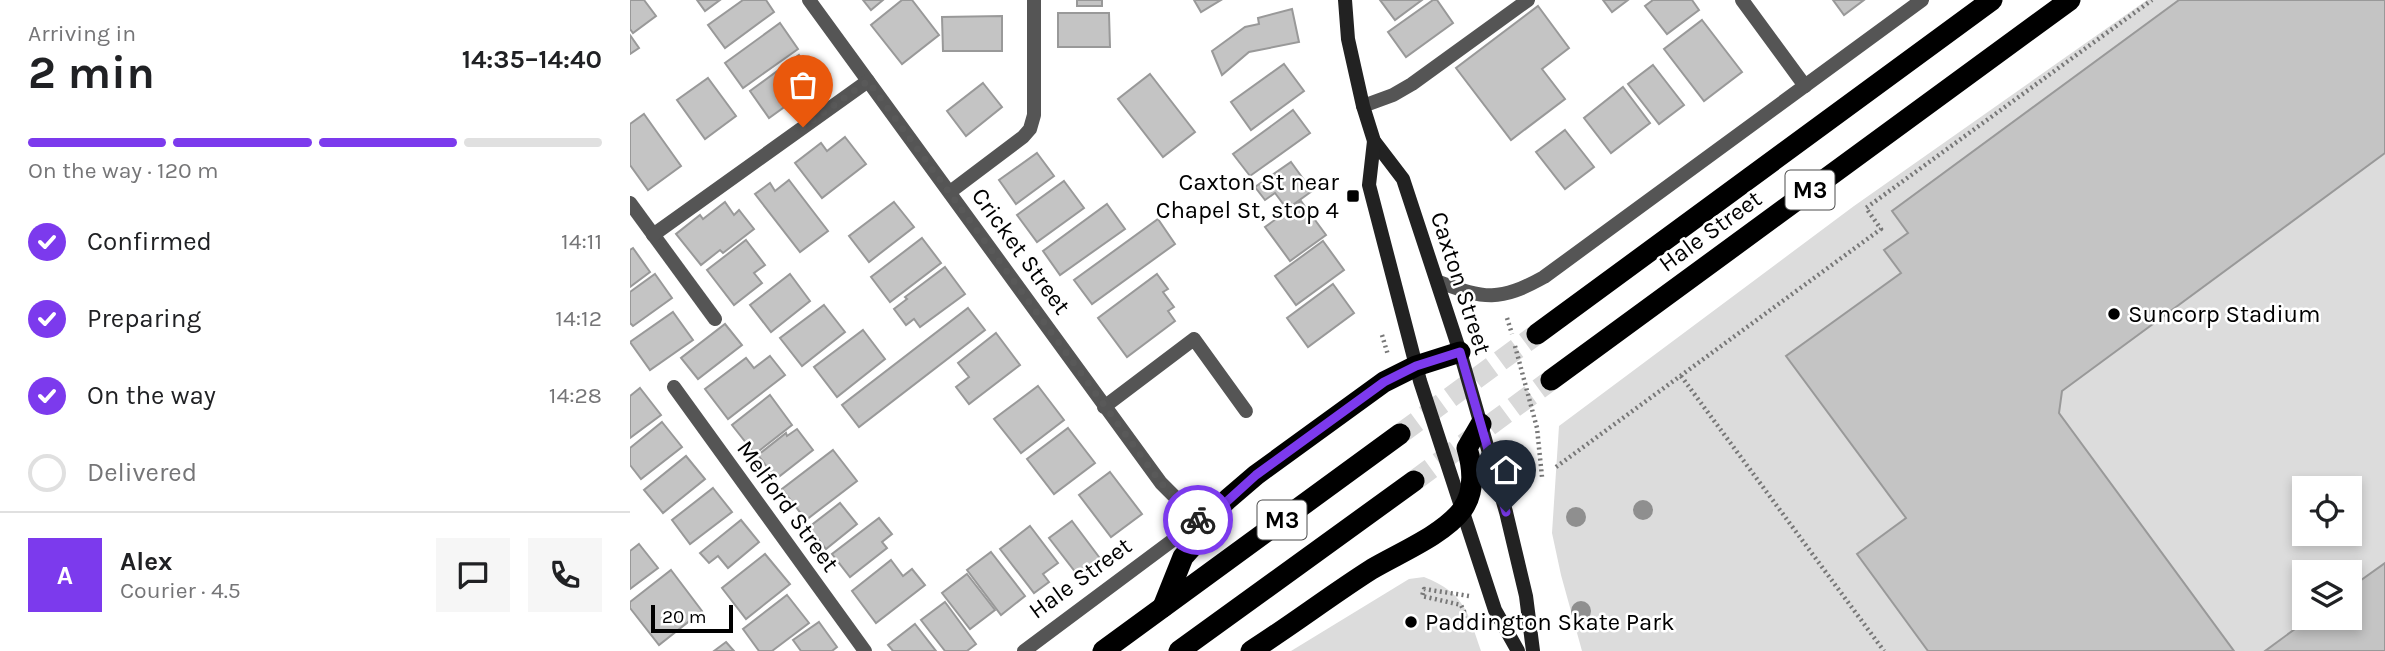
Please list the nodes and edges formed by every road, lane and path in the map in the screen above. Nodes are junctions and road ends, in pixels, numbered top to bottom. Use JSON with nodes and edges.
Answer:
{"nodes":[{"id":1,"x":809,"y":0,"type":"edge"},
{"id":2,"x":1034,"y":0,"type":"edge"},
{"id":3,"x":1345,"y":0,"type":"edge"},
{"id":4,"x":1528,"y":0,"type":"edge"},
{"id":5,"x":1742,"y":0,"type":"edge"},
{"id":6,"x":1923,"y":0,"type":"edge"},
{"id":7,"x":1992,"y":0,"type":"edge"},
{"id":8,"x":2070,"y":0,"type":"edge"},
{"id":9,"x":2152,"y":0,"type":"edge"},
{"id":10,"x":868,"y":81,"type":"junction"},
{"id":11,"x":1805,"y":86,"type":"junction"},
{"id":12,"x":1363,"y":106,"type":"junction"},
{"id":13,"x":1374,"y":141,"type":"junction"},
{"id":14,"x":950,"y":192,"type":"junction"},
{"id":15,"x":630,"y":203,"type":"edge"},
{"id":16,"x":653,"y":235,"type":"junction"},
{"id":17,"x":1439,"y":282,"type":"junction"},
{"id":18,"x":1507,"y":318,"type":"dead end"},
{"id":19,"x":715,"y":320,"type":"dead end"},
{"id":20,"x":1537,"y":334,"type":"tunnel mouth"},
{"id":21,"x":1382,"y":335,"type":"dead end"},
{"id":22,"x":1460,"y":352,"type":"junction"},
{"id":23,"x":1389,"y":356,"type":"dead end"},
{"id":24,"x":1418,"y":374,"type":"junction"},
{"id":25,"x":1681,"y":376,"type":"junction"},
{"id":26,"x":1551,"y":380,"type":"tunnel mouth"},
{"id":27,"x":674,"y":387,"type":"dead end"},
{"id":28,"x":1104,"y":407,"type":"junction"},
{"id":29,"x":1246,"y":411,"type":"dead end"},
{"id":30,"x":1480,"y":424,"type":"junction"},
{"id":31,"x":1400,"y":434,"type":"tunnel mouth"},
{"id":32,"x":1556,"y":467,"type":"dead end"},
{"id":33,"x":1542,"y":477,"type":"dead end"},
{"id":34,"x":1414,"y":481,"type":"tunnel mouth"},
{"id":35,"x":1464,"y":482,"type":"junction"},
{"id":36,"x":1462,"y":510,"type":"junction"},
{"id":37,"x":1202,"y":524,"type":"junction"},
{"id":38,"x":1470,"y":596,"type":"dead end"},
{"id":39,"x":1163,"y":607,"type":"junction"},
{"id":40,"x":1464,"y":618,"type":"dead end"},
{"id":41,"x":865,"y":651,"type":"edge"},
{"id":42,"x":1024,"y":651,"type":"edge"},
{"id":43,"x":1102,"y":651,"type":"edge"},
{"id":44,"x":1179,"y":651,"type":"edge"},
{"id":45,"x":1251,"y":651,"type":"edge"},
{"id":46,"x":1518,"y":651,"type":"edge"},
{"id":47,"x":1533,"y":651,"type":"edge"},
{"id":48,"x":1884,"y":651,"type":"edge"}],
"edges":[{"from":1,"to":10,"type":"street","name":"Cricket Street"},
{"from":2,"to":14,"type":"street"},
{"from":3,"to":12,"type":"main road","name":"Caxton Street"},
{"from":4,"to":12,"type":"street"},
{"from":5,"to":11,"type":"street"},
{"from":6,"to":11,"type":"street"},
{"from":7,"to":20,"type":"highway","name":"Hale Street","number":"M3"},
{"from":8,"to":26,"type":"highway","name":"Hale Street","number":"M3"},
{"from":9,"to":25,"type":"path"},
{"from":10,"to":14,"type":"street","name":"Cricket Street"},
{"from":10,"to":16,"type":"street"},
{"from":11,"to":17,"type":"street"},
{"from":12,"to":13,"type":"main road","name":"Caxton Street"},
{"from":13,"to":17,"type":"main road","name":"Caxton Street"},
{"from":13,"to":24,"type":"main road","name":"Caxton Street"},
{"from":14,"to":28,"type":"street","name":"Cricket Street"},
{"from":15,"to":16,"type":"street"},
{"from":16,"to":19,"type":"street"},
{"from":17,"to":22,"type":"main road","name":"Caxton Street"},
{"from":18,"to":33,"type":"path"},
{"from":21,"to":23,"type":"path"},
{"from":22,"to":24,"type":"highway"},
{"from":22,"to":30,"type":"main road","name":"Caxton Street"},
{"from":24,"to":35,"type":"main road","name":"Caxton Street"},
{"from":24,"to":37,"type":"highway"},
{"from":25,"to":32,"type":"path"},
{"from":25,"to":48,"type":"path"},
{"from":27,"to":41,"type":"street","name":"Melford Street"},
{"from":28,"to":29,"type":"street"},
{"from":28,"to":37,"type":"street","name":"Cricket Street"},
{"from":30,"to":35,"type":"highway"},
{"from":30,"to":47,"type":"main road","name":"Caxton Street"},
{"from":31,"to":39,"type":"highway","number":"M3"},
{"from":34,"to":44,"type":"highway","number":"M3"},
{"from":35,"to":36,"type":"highway"},
{"from":36,"to":45,"type":"highway"},
{"from":36,"to":46,"type":"main road"},
{"from":37,"to":39,"type":"highway"},
{"from":37,"to":42,"type":"street","name":"Hale Street"},
{"from":38,"to":40,"type":"path"},
{"from":39,"to":43,"type":"highway","number":"M3"}]}
